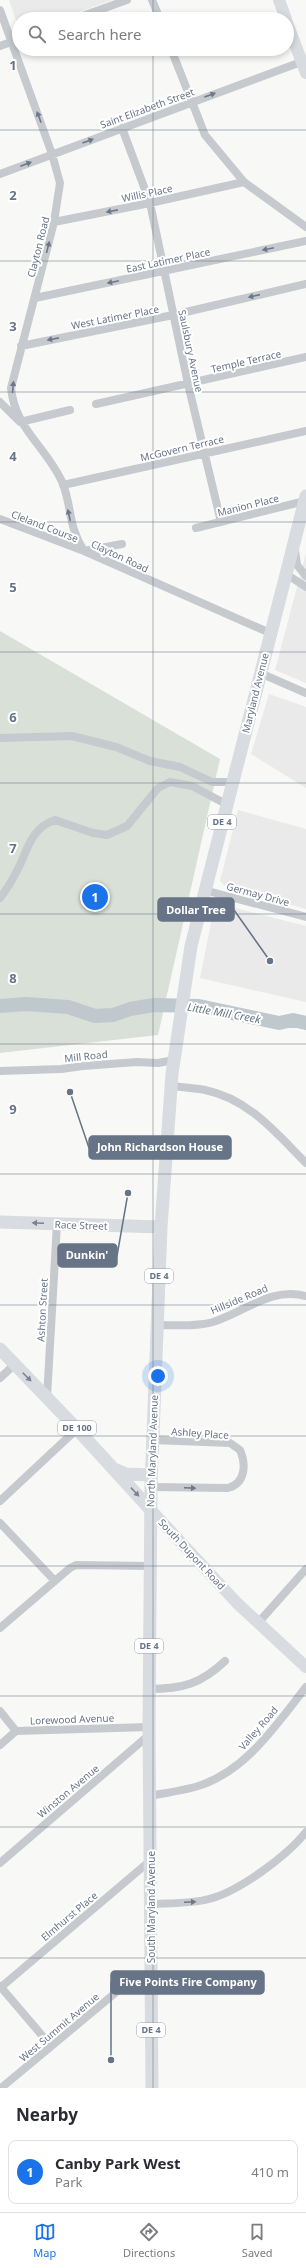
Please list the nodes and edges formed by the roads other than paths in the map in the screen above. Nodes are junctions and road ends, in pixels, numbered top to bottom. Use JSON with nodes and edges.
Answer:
{"nodes":[{"id":1,"x":127,"y":0,"type":"edge"},
{"id":2,"x":152,"y":0,"type":"edge"},
{"id":3,"x":279,"y":0,"type":"edge"},
{"id":4,"x":0,"y":10,"type":"edge"},
{"id":5,"x":94,"y":12,"type":"edge"},
{"id":6,"x":157,"y":12,"type":"edge"},
{"id":7,"x":283,"y":12,"type":"edge"},
{"id":8,"x":12,"y":34,"type":"edge"},
{"id":9,"x":12,"y":41,"type":"edge"},
{"id":10,"x":294,"y":42,"type":"edge"},
{"id":11,"x":0,"y":46,"type":"edge"},
{"id":12,"x":20,"y":56,"type":"edge"},
{"id":13,"x":174,"y":56,"type":"edge"},
{"id":14,"x":301,"y":62,"type":"junction"},
{"id":15,"x":306,"y":73,"type":"edge"},
{"id":16,"x":191,"y":103,"type":"junction"},
{"id":17,"x":122,"y":128,"type":"junction"},
{"id":18,"x":52,"y":154,"type":"junction"},
{"id":19,"x":0,"y":174,"type":"edge"},
{"id":20,"x":244,"y":182,"type":"junction"},
{"id":21,"x":150,"y":204,"type":"junction"},
{"id":22,"x":54,"y":222,"type":"junction"},
{"id":23,"x":306,"y":227,"type":"edge"},
{"id":24,"x":306,"y":241,"type":"edge"},
{"id":25,"x":164,"y":271,"type":"junction"},
{"id":26,"x":306,"y":284,"type":"edge"},
{"id":27,"x":35,"y":298,"type":"junction"},
{"id":28,"x":173,"y":315,"type":"junction"},
{"id":29,"x":21,"y":346,"type":"junction"},
{"id":30,"x":306,"y":357,"type":"edge"},
{"id":31,"x":188,"y":384,"type":"junction"},
{"id":32,"x":0,"y":402,"type":"edge"},
{"id":33,"x":96,"y":404,"type":"dead end"},
{"id":34,"x":70,"y":410,"type":"dead end"},
{"id":35,"x":20,"y":422,"type":"junction"},
{"id":36,"x":306,"y":431,"type":"edge"},
{"id":37,"x":204,"y":452,"type":"junction"},
{"id":38,"x":63,"y":485,"type":"junction"},
{"id":39,"x":305,"y":499,"type":"edge"},
{"id":40,"x":0,"y":519,"type":"edge"},
{"id":41,"x":221,"y":522,"type":"junction"},
{"id":42,"x":196,"y":528,"type":"dead end"},
{"id":43,"x":296,"y":537,"type":"junction"},
{"id":44,"x":122,"y":544,"type":"dead end"},
{"id":45,"x":84,"y":551,"type":"junction"},
{"id":46,"x":286,"y":574,"type":"junction"},
{"id":47,"x":306,"y":576,"type":"edge"},
{"id":48,"x":306,"y":587,"type":"edge"},
{"id":49,"x":270,"y":633,"type":"junction"},
{"id":50,"x":260,"y":673,"type":"junction"},
{"id":51,"x":306,"y":693,"type":"edge"},
{"id":52,"x":0,"y":738,"type":"edge"},
{"id":53,"x":232,"y":782,"type":"junction"},
{"id":54,"x":226,"y":804,"type":"junction"},
{"id":55,"x":204,"y":890,"type":"junction"},
{"id":56,"x":0,"y":898,"type":"edge"},
{"id":57,"x":306,"y":917,"type":"edge"},
{"id":58,"x":174,"y":1060,"type":"junction"},
{"id":59,"x":0,"y":1071,"type":"edge"},
{"id":60,"x":171,"y":1086,"type":"junction"},
{"id":61,"x":306,"y":1163,"type":"edge"},
{"id":62,"x":0,"y":1222,"type":"edge"},
{"id":63,"x":57,"y":1224,"type":"junction"},
{"id":64,"x":161,"y":1227,"type":"junction"},
{"id":65,"x":306,"y":1296,"type":"edge"},
{"id":66,"x":157,"y":1325,"type":"junction"},
{"id":67,"x":0,"y":1349,"type":"edge"},
{"id":68,"x":15,"y":1364,"type":"junction"},
{"id":69,"x":0,"y":1378,"type":"edge"},
{"id":70,"x":47,"y":1397,"type":"junction"},
{"id":71,"x":77,"y":1429,"type":"junction"},
{"id":72,"x":153,"y":1440,"type":"junction"},
{"id":73,"x":113,"y":1468,"type":"junction"},
{"id":74,"x":151,"y":1481,"type":"junction"},
{"id":75,"x":0,"y":1502,"type":"edge"},
{"id":76,"x":150,"y":1509,"type":"junction"},
{"id":77,"x":0,"y":1523,"type":"edge"},
{"id":78,"x":150,"y":1566,"type":"junction"},
{"id":79,"x":306,"y":1569,"type":"edge"},
{"id":80,"x":55,"y":1580,"type":"junction"},
{"id":81,"x":258,"y":1623,"type":"junction"},
{"id":82,"x":0,"y":1628,"type":"edge"},
{"id":83,"x":225,"y":1661,"type":"dead end"},
{"id":84,"x":306,"y":1667,"type":"edge"},
{"id":85,"x":306,"y":1687,"type":"edge"},
{"id":86,"x":149,"y":1689,"type":"junction"},
{"id":87,"x":0,"y":1711,"type":"edge"},
{"id":88,"x":16,"y":1731,"type":"junction"},
{"id":89,"x":149,"y":1731,"type":"junction"},
{"id":90,"x":0,"y":1745,"type":"edge"},
{"id":91,"x":150,"y":1796,"type":"junction"},
{"id":92,"x":306,"y":1832,"type":"edge"},
{"id":93,"x":151,"y":1860,"type":"junction"},
{"id":94,"x":0,"y":1863,"type":"edge"},
{"id":95,"x":151,"y":1904,"type":"junction"},
{"id":96,"x":151,"y":1973,"type":"junction"},
{"id":97,"x":0,"y":1987,"type":"edge"},
{"id":98,"x":51,"y":2046,"type":"junction"},
{"id":99,"x":1,"y":2088,"type":"edge"},
{"id":100,"x":152,"y":2088,"type":"edge"}],
"edges":[{"from":1,"to":5,"type":"street"},
{"from":2,"to":6,"type":"street"},
{"from":3,"to":7,"type":"street"},
{"from":4,"to":8,"type":"street","name":"Clayton Road"},
{"from":9,"to":11,"type":"street"},
{"from":10,"to":14,"type":"street"},
{"from":18,"to":12,"type":"street","name":"Clayton Road","one_way":true},
{"from":13,"to":16,"type":"street"},
{"from":14,"to":15,"type":"street"},
{"from":16,"to":14,"type":"street","name":"Saint Elizabeth Street","one_way":true},
{"from":16,"to":17,"type":"street","name":"Saint Elizabeth Street"},
{"from":16,"to":20,"type":"street"},
{"from":18,"to":17,"type":"street","name":"Saint Elizabeth Street","one_way":true},
{"from":17,"to":21,"type":"street","name":"Saulsbury Avenue"},
{"from":19,"to":18,"type":"street","name":"Saint Elizabeth Street","one_way":true},
{"from":18,"to":22,"type":"street","name":"Clayton Road"},
{"from":20,"to":21,"type":"street","name":"Willis Place"},
{"from":20,"to":23,"type":"street"},
{"from":21,"to":22,"type":"street","name":"Willis Place","one_way":true},
{"from":21,"to":25,"type":"street","name":"Saulsbury Avenue"},
{"from":27,"to":22,"type":"street","name":"Clayton Road","one_way":true},
{"from":24,"to":25,"type":"street","name":"East Latimer Place","one_way":true},
{"from":25,"to":27,"type":"street","name":"East Latimer Place","one_way":true},
{"from":25,"to":28,"type":"street","name":"Saulsbury Avenue"},
{"from":26,"to":28,"type":"street","name":"West Latimer Place","one_way":true},
{"from":27,"to":29,"type":"street","name":"Clayton Road"},
{"from":28,"to":29,"type":"street","name":"West Latimer Place","one_way":true},
{"from":28,"to":31,"type":"street","name":"Saulsbury Avenue"},
{"from":35,"to":29,"type":"street","name":"Clayton Road","one_way":true},
{"from":30,"to":31,"type":"street","name":"Temple Terrace"},
{"from":31,"to":33,"type":"street","name":"Temple Terrace"},
{"from":31,"to":37,"type":"street","name":"Saulsbury Avenue"},
{"from":32,"to":35,"type":"street"},
{"from":34,"to":35,"type":"street"},
{"from":35,"to":38,"type":"street","name":"Clayton Road"},
{"from":36,"to":37,"type":"street","name":"McGovern Terrace"},
{"from":37,"to":38,"type":"street","name":"McGovern Terrace"},
{"from":37,"to":41,"type":"street","name":"Saulsbury Avenue"},
{"from":45,"to":38,"type":"street","name":"Clayton Road","one_way":true},
{"from":39,"to":41,"type":"street","name":"Manion Place"},
{"from":39,"to":43,"type":"main road","name":"Maryland Avenue","number":"DE 4"},
{"from":40,"to":45,"type":"street","name":"Cleland Course"},
{"from":41,"to":42,"type":"street","name":"Manion Place"},
{"from":43,"to":46,"type":"main road","name":"Maryland Avenue","number":"DE 4"},
{"from":43,"to":47,"type":"street"},
{"from":44,"to":45,"type":"street"},
{"from":45,"to":49,"type":"street","name":"Clayton Road"},
{"from":46,"to":48,"type":"street"},
{"from":46,"to":49,"type":"main road","name":"Maryland Avenue","number":"DE 4"},
{"from":49,"to":50,"type":"main road","name":"Maryland Avenue","number":"DE 4"},
{"from":50,"to":51,"type":"street"},
{"from":50,"to":53,"type":"main road","name":"Maryland Avenue","number":"DE 4"},
{"from":52,"to":53,"type":"street"},
{"from":53,"to":54,"type":"main road","name":"Maryland Avenue","number":"DE 4"},
{"from":54,"to":55,"type":"main road","name":"Maryland Avenue","number":"DE 4"},
{"from":54,"to":56,"type":"street"},
{"from":55,"to":57,"type":"street","name":"Germay Drive"},
{"from":55,"to":58,"type":"main road","name":"North Maryland Avenue","number":"DE 4"},
{"from":58,"to":59,"type":"street","name":"Mill Road"},
{"from":58,"to":60,"type":"main road","name":"North Maryland Avenue","number":"DE 4"},
{"from":60,"to":61,"type":"street"},
{"from":60,"to":64,"type":"main road","name":"North Maryland Avenue","number":"DE 4"},
{"from":63,"to":62,"type":"main road","name":"Race Street","one_way":true},
{"from":63,"to":64,"type":"main road","name":"Race Street"},
{"from":63,"to":70,"type":"street","name":"Ashton Street"},
{"from":64,"to":66,"type":"main road","name":"North Maryland Avenue","number":"DE 4"},
{"from":65,"to":66,"type":"street","name":"Hillside Road"},
{"from":66,"to":72,"type":"main road","name":"North Maryland Avenue","number":"DE 4"},
{"from":67,"to":68,"type":"main road","name":"South Dupont Road","number":"DE 100"},
{"from":68,"to":69,"type":"street"},
{"from":68,"to":70,"type":"main road","name":"South Dupont Road","number":"DE 100","one_way":true},
{"from":70,"to":71,"type":"main road","name":"South Dupont Road","number":"DE 100"},
{"from":71,"to":73,"type":"main road","name":"South Dupont Road","number":"DE 100"},
{"from":71,"to":75,"type":"street"},
{"from":72,"to":74,"type":"main road","name":"North Maryland Avenue","number":"DE 4"},
{"from":74,"to":72,"type":"street","name":"Ashley Place","one_way":true},
{"from":73,"to":74,"type":"main road"},
{"from":73,"to":76,"type":"main road","name":"South Dupont Road","number":"DE 100","one_way":true},
{"from":74,"to":76,"type":"main road","name":"North Maryland Avenue","number":"DE 4"},
{"from":76,"to":78,"type":"main road","name":"North Maryland Avenue","number":"DE 4"},
{"from":76,"to":81,"type":"street","name":"South Dupont Road"},
{"from":77,"to":80,"type":"street"},
{"from":78,"to":80,"type":"street"},
{"from":78,"to":86,"type":"main road","name":"North Maryland Avenue","number":"DE 4"},
{"from":79,"to":81,"type":"street"},
{"from":80,"to":82,"type":"street"},
{"from":81,"to":84,"type":"street","name":"South Dupont Road"},
{"from":83,"to":86,"type":"street"},
{"from":85,"to":91,"type":"street","name":"Valley Road"},
{"from":86,"to":89,"type":"main road","name":"North Maryland Avenue","number":"DE 4"},
{"from":87,"to":88,"type":"street"},
{"from":88,"to":89,"type":"street","name":"Lorewood Avenue"},
{"from":88,"to":90,"type":"street","name":"Lorewood Avenue"},
{"from":89,"to":91,"type":"main road","name":"South Maryland Avenue","number":"DE 4"},
{"from":89,"to":94,"type":"street","name":"Winston Avenue"},
{"from":91,"to":93,"type":"main road","name":"South Maryland Avenue","number":"DE 4"},
{"from":95,"to":92,"type":"street","one_way":true},
{"from":93,"to":95,"type":"main road","name":"South Maryland Avenue","number":"DE 4"},
{"from":93,"to":97,"type":"street","name":"Elmhurst Place"},
{"from":95,"to":96,"type":"main road","name":"South Maryland Avenue","number":"DE 4"},
{"from":96,"to":98,"type":"street","name":"West Summit Avenue"},
{"from":96,"to":100,"type":"main road","name":"South Maryland Avenue","number":"DE 4"},
{"from":97,"to":98,"type":"street"},
{"from":98,"to":99,"type":"street","name":"West Summit Avenue"}]}
